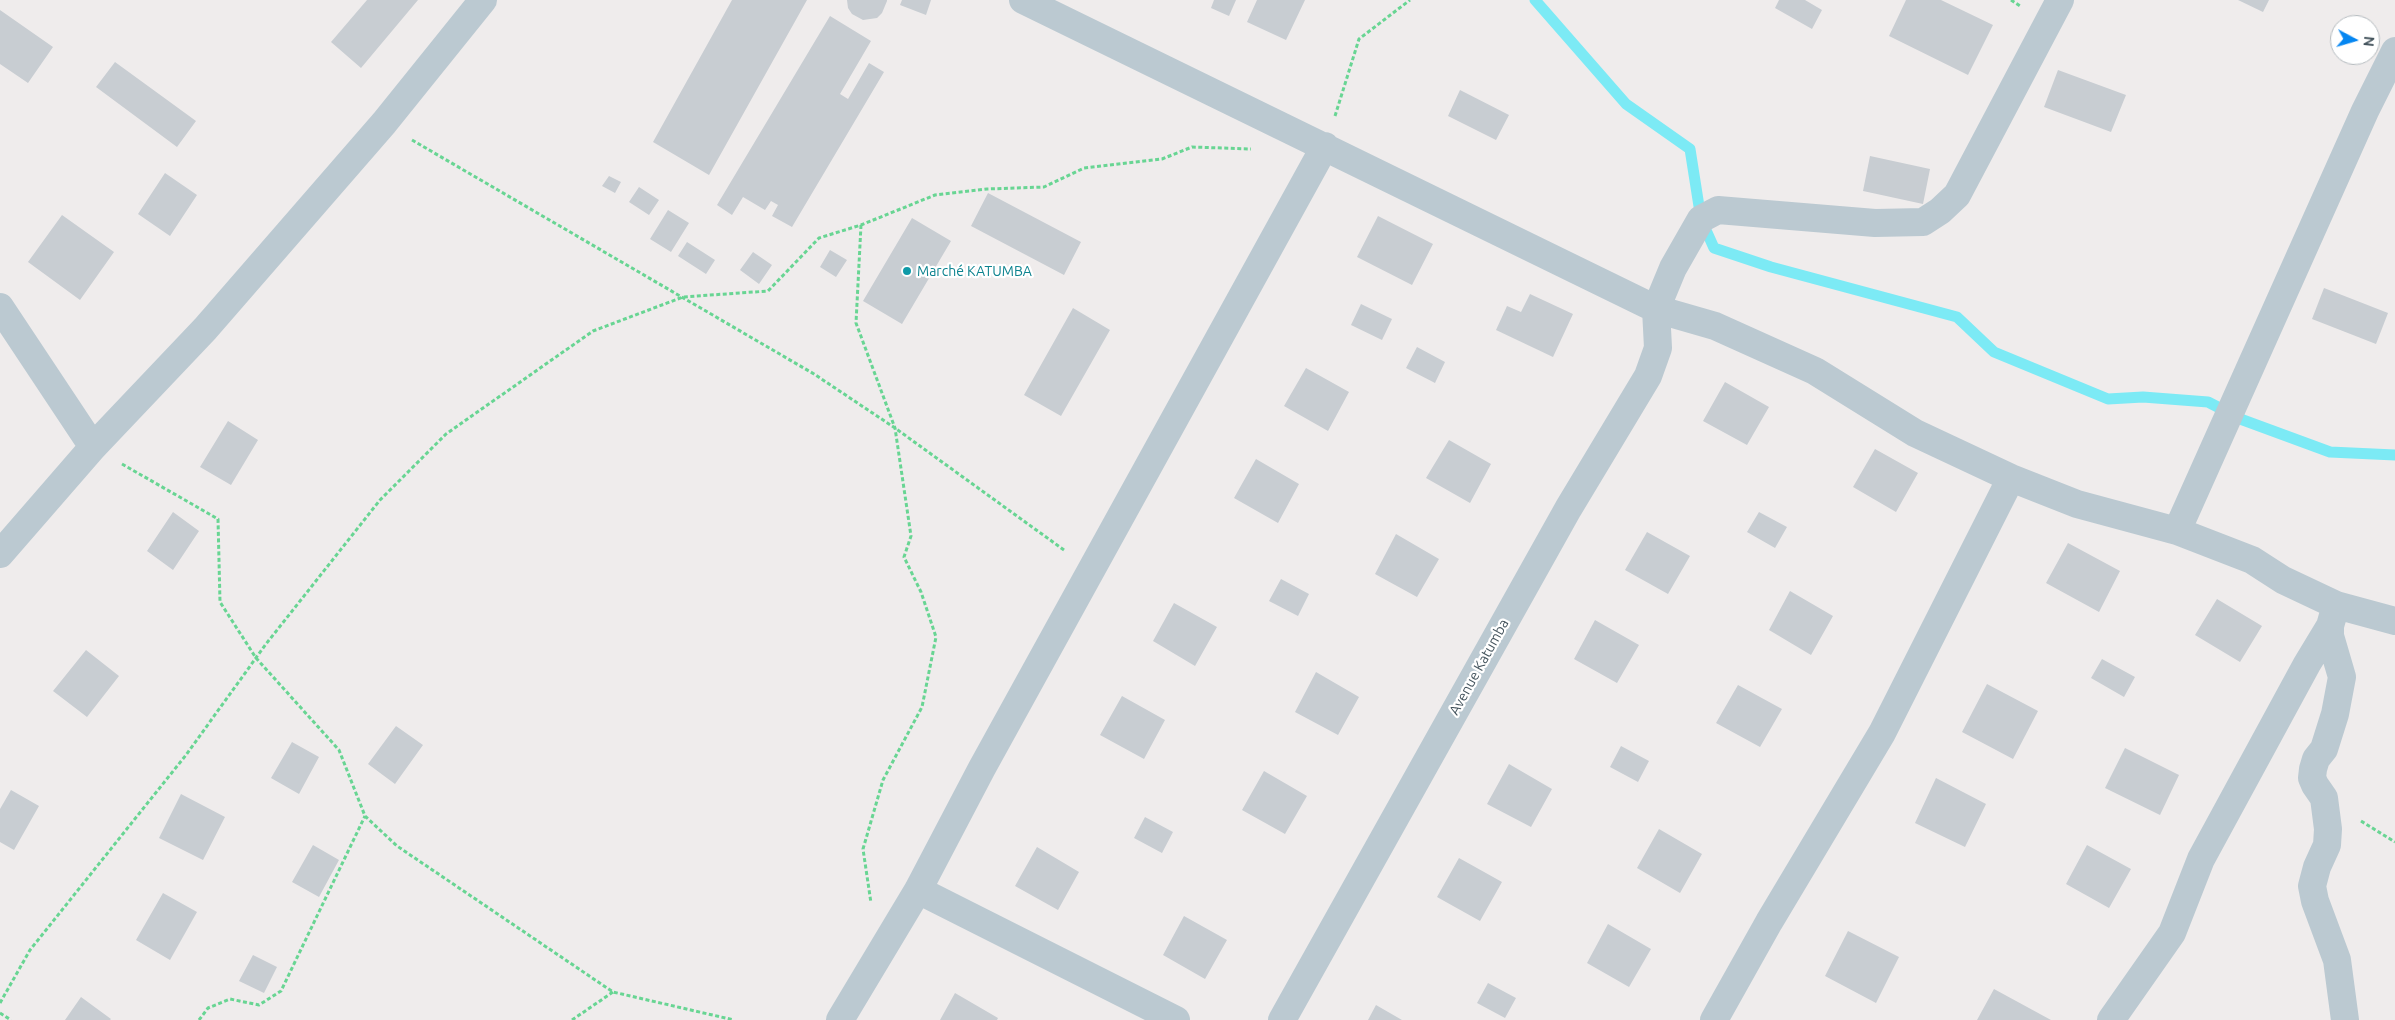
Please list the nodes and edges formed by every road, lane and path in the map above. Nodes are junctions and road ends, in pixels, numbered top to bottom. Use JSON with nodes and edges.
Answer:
{"nodes":[{"id":1,"x":483,"y":0,"type":"edge"},
{"id":2,"x":1023,"y":0,"type":"edge"},
{"id":3,"x":1410,"y":0,"type":"edge"},
{"id":4,"x":2060,"y":0,"type":"edge"},
{"id":5,"x":2395,"y":52,"type":"edge"},
{"id":6,"x":384,"y":123,"type":"junction"},
{"id":7,"x":1325,"y":146,"type":"junction"},
{"id":8,"x":1261,"y":149,"type":"dead end"},
{"id":9,"x":860,"y":225,"type":"junction"},
{"id":10,"x":683,"y":297,"type":"junction"},
{"id":11,"x":0,"y":307,"type":"edge"},
{"id":12,"x":1656,"y":309,"type":"junction"},
{"id":13,"x":895,"y":428,"type":"junction"},
{"id":14,"x":93,"y":447,"type":"junction"},
{"id":15,"x":2011,"y":478,"type":"junction"},
{"id":16,"x":2177,"y":532,"type":"junction"},
{"id":17,"x":0,"y":554,"type":"edge"},
{"id":18,"x":1091,"y":570,"type":"junction"},
{"id":19,"x":2333,"y":616,"type":"junction"},
{"id":20,"x":2395,"y":621,"type":"edge"},
{"id":21,"x":256,"y":658,"type":"junction"},
{"id":22,"x":365,"y":816,"type":"junction"},
{"id":23,"x":918,"y":890,"type":"junction"},
{"id":24,"x":879,"y":954,"type":"junction"},
{"id":25,"x":613,"y":992,"type":"junction"},
{"id":26,"x":0,"y":1003,"type":"edge"},
{"id":27,"x":0,"y":1013,"type":"edge"},
{"id":28,"x":11,"y":1020,"type":"edge"},
{"id":29,"x":199,"y":1020,"type":"edge"},
{"id":30,"x":572,"y":1020,"type":"edge"},
{"id":31,"x":734,"y":1020,"type":"edge"},
{"id":32,"x":840,"y":1020,"type":"edge"},
{"id":33,"x":1176,"y":1020,"type":"edge"},
{"id":34,"x":1282,"y":1020,"type":"edge"},
{"id":35,"x":1714,"y":1020,"type":"edge"},
{"id":36,"x":2111,"y":1020,"type":"edge"},
{"id":37,"x":2345,"y":1020,"type":"edge"}],
"edges":[{"from":1,"to":6,"type":"street"},
{"from":2,"to":7,"type":"street"},
{"from":3,"to":7,"type":"path"},
{"from":4,"to":12,"type":"street"},
{"from":5,"to":16,"type":"street"},
{"from":6,"to":10,"type":"path"},
{"from":6,"to":14,"type":"street"},
{"from":7,"to":12,"type":"street"},
{"from":7,"to":18,"type":"street"},
{"from":8,"to":9,"type":"path"},
{"from":9,"to":10,"type":"path"},
{"from":9,"to":13,"type":"path"},
{"from":10,"to":13,"type":"path"},
{"from":10,"to":21,"type":"path"},
{"from":11,"to":14,"type":"street"},
{"from":12,"to":15,"type":"street"},
{"from":12,"to":34,"type":"street","name":"Avenue Katumba"},
{"from":13,"to":18,"type":"path"},
{"from":13,"to":24,"type":"path"},
{"from":14,"to":17,"type":"street"},
{"from":14,"to":21,"type":"path"},
{"from":15,"to":16,"type":"street"},
{"from":15,"to":35,"type":"street"},
{"from":16,"to":19,"type":"street"},
{"from":18,"to":23,"type":"street"},
{"from":19,"to":20,"type":"street"},
{"from":19,"to":36,"type":"street"},
{"from":19,"to":37,"type":"street"},
{"from":21,"to":22,"type":"path"},
{"from":21,"to":26,"type":"path"},
{"from":22,"to":25,"type":"path"},
{"from":22,"to":29,"type":"path"},
{"from":23,"to":24,"type":"street"},
{"from":23,"to":33,"type":"street"},
{"from":24,"to":32,"type":"street"},
{"from":25,"to":30,"type":"path"},
{"from":25,"to":31,"type":"path"},
{"from":27,"to":28,"type":"path"}]}
